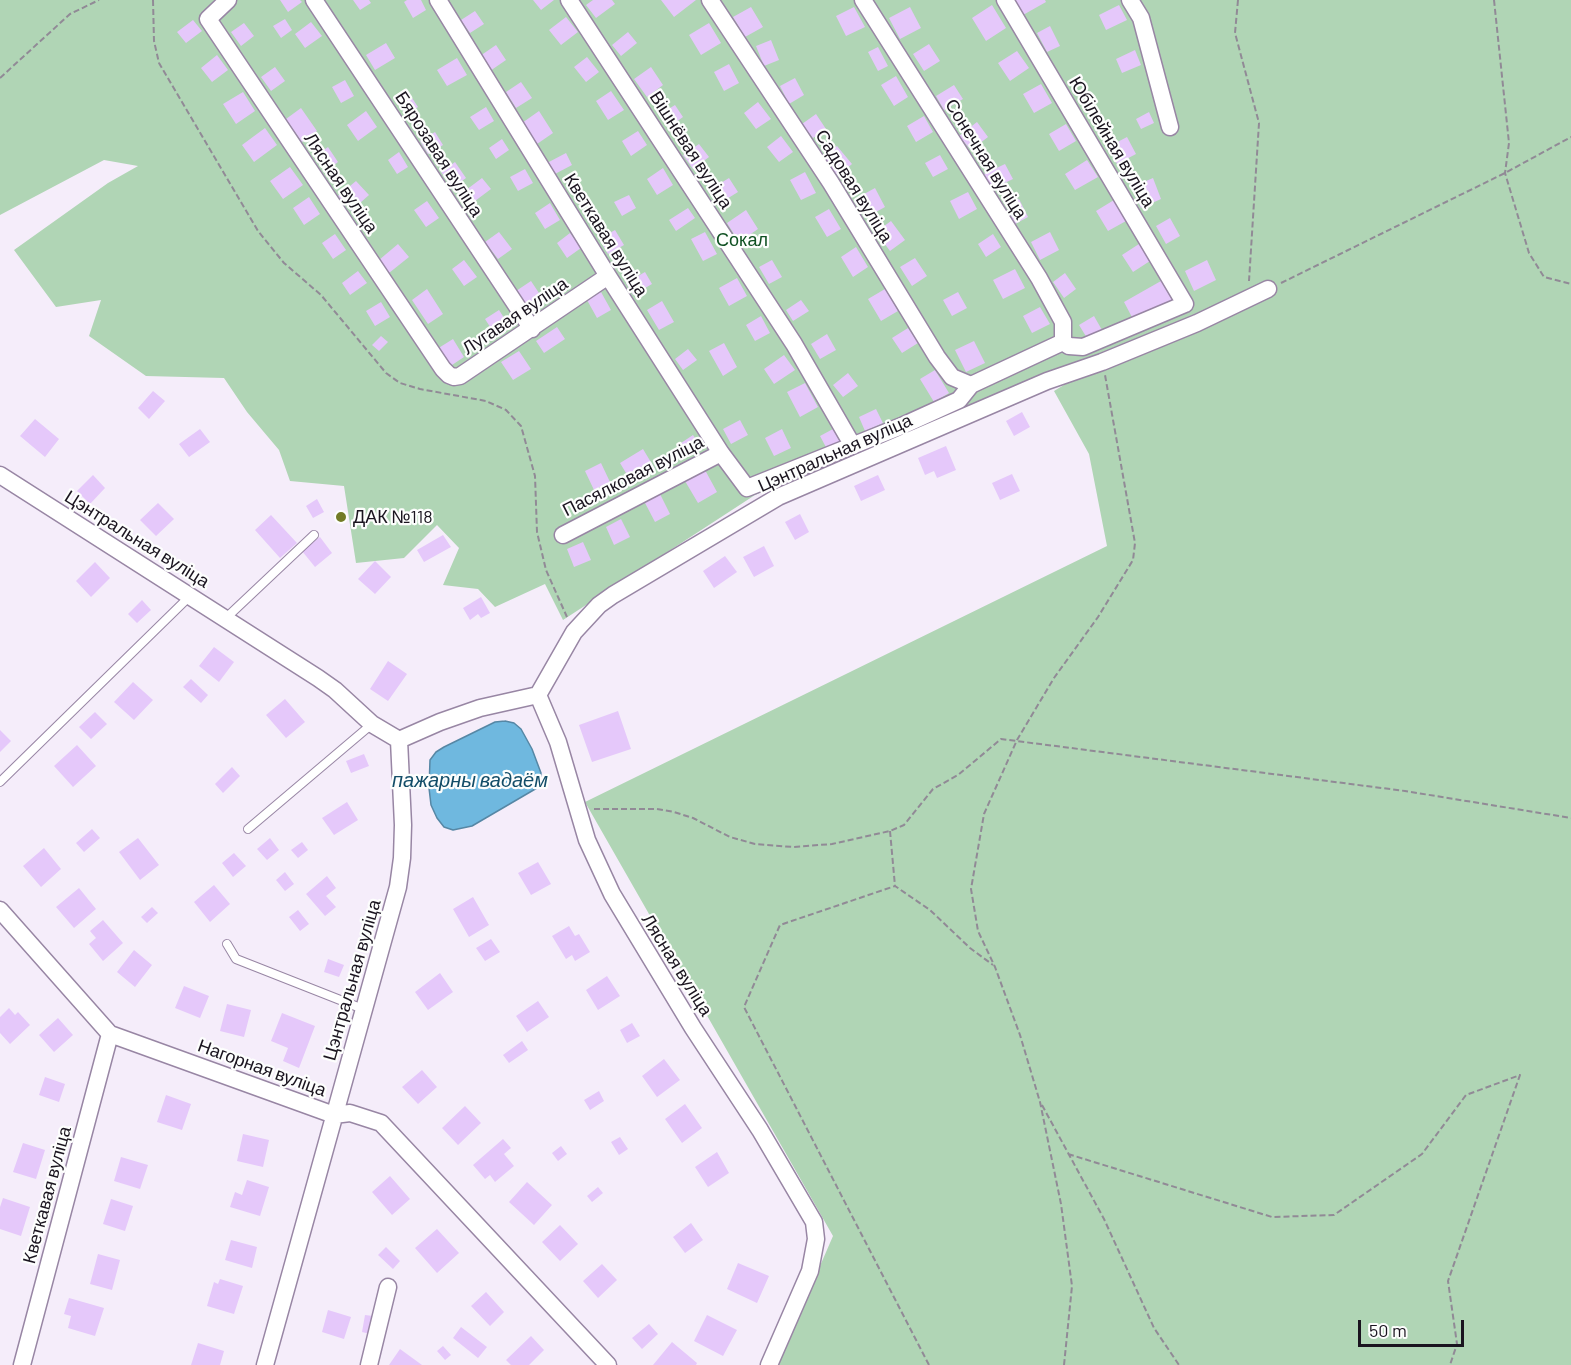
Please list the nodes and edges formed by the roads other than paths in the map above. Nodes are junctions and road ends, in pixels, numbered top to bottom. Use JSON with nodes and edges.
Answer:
{"nodes":[{"id":1,"x":228,"y":0,"type":"edge"},
{"id":2,"x":314,"y":0,"type":"edge"},
{"id":3,"x":438,"y":0,"type":"edge"},
{"id":4,"x":569,"y":0,"type":"edge"},
{"id":5,"x":710,"y":0,"type":"edge"},
{"id":6,"x":863,"y":0,"type":"edge"},
{"id":7,"x":1005,"y":0,"type":"edge"},
{"id":8,"x":1130,"y":0,"type":"edge"},
{"id":9,"x":1170,"y":127,"type":"dead end"},
{"id":10,"x":608,"y":276,"type":"junction"},
{"id":11,"x":1268,"y":289,"type":"road end"},
{"id":12,"x":532,"y":329,"type":"junction"},
{"id":13,"x":1063,"y":342,"type":"junction"},
{"id":14,"x":1036,"y":356,"type":"junction"},
{"id":15,"x":442,"y":369,"type":"joint"},
{"id":16,"x":1047,"y":381,"type":"junction"},
{"id":17,"x":971,"y":385,"type":"junction"},
{"id":18,"x":853,"y":446,"type":"junction"},
{"id":19,"x":721,"y":453,"type":"junction"},
{"id":20,"x":0,"y":475,"type":"edge"},
{"id":21,"x":314,"y":535,"type":"dead end"},
{"id":22,"x":563,"y":535,"type":"dead end"},
{"id":23,"x":190,"y":596,"type":"junction"},
{"id":24,"x":226,"y":618,"type":"junction"},
{"id":25,"x":538,"y":695,"type":"junction"},
{"id":26,"x":372,"y":724,"type":"junction"},
{"id":27,"x":399,"y":740,"type":"junction"},
{"id":28,"x":0,"y":782,"type":"edge"},
{"id":29,"x":248,"y":829,"type":"dead end"},
{"id":30,"x":0,"y":910,"type":"edge"},
{"id":31,"x":227,"y":944,"type":"dead end"},
{"id":32,"x":363,"y":1009,"type":"junction"},
{"id":33,"x":110,"y":1034,"type":"junction"},
{"id":34,"x":334,"y":1115,"type":"junction"},
{"id":35,"x":388,"y":1287,"type":"dead end"},
{"id":36,"x":21,"y":1365,"type":"edge"},
{"id":37,"x":265,"y":1365,"type":"edge"},
{"id":38,"x":369,"y":1365,"type":"edge"},
{"id":39,"x":608,"y":1365,"type":"edge"},
{"id":40,"x":769,"y":1365,"type":"edge"}],
"edges":[{"from":1,"to":15,"type":"street","name":"Лясная вуліца"},
{"from":2,"to":12,"type":"street","name":"Бярозавая вуліца"},
{"from":3,"to":10,"type":"street","name":"Кветкавая вуліца"},
{"from":4,"to":18,"type":"street","name":"Вішнёвая вуліца"},
{"from":5,"to":17,"type":"street","name":"Садовая вуліца"},
{"from":6,"to":13,"type":"street","name":"Сонечная вуліца"},
{"from":7,"to":13,"type":"street","name":"Юбілейная вуліца"},
{"from":8,"to":9,"type":"street"},
{"from":10,"to":12,"type":"street","name":"Лугавая вуліца"},
{"from":10,"to":19,"type":"street","name":"Кветкавая вуліца"},
{"from":11,"to":16,"type":"street","name":"Цэнтральная вуліца"},
{"from":12,"to":15,"type":"street","name":"Лугавая вуліца"},
{"from":13,"to":14,"type":"street"},
{"from":14,"to":16,"type":"street"},
{"from":14,"to":17,"type":"street"},
{"from":16,"to":25,"type":"street","name":"Цэнтральная вуліца"},
{"from":17,"to":18,"type":"street"},
{"from":18,"to":19,"type":"street","name":"Кветкавая вуліца"},
{"from":19,"to":22,"type":"street","name":"Пасялковая вуліца"},
{"from":20,"to":23,"type":"street","name":"Цэнтральная вуліца"},
{"from":21,"to":24,"type":"lane"},
{"from":23,"to":24,"type":"street","name":"Цэнтральная вуліца"},
{"from":23,"to":28,"type":"lane"},
{"from":24,"to":26,"type":"street","name":"Цэнтральная вуліца"},
{"from":25,"to":27,"type":"street"},
{"from":25,"to":40,"type":"street","name":"Лясная вуліца"},
{"from":26,"to":27,"type":"street","name":"Цэнтральная вуліца"},
{"from":26,"to":29,"type":"lane"},
{"from":27,"to":32,"type":"street","name":"Цэнтральная вуліца"},
{"from":30,"to":33,"type":"street","name":"Нагорная вуліца"},
{"from":31,"to":32,"type":"lane"},
{"from":32,"to":34,"type":"street","name":"Цэнтральная вуліца"},
{"from":33,"to":34,"type":"street","name":"Нагорная вуліца"},
{"from":33,"to":36,"type":"street","name":"Кветкавая вуліца"},
{"from":34,"to":37,"type":"street","name":"Цэнтральная вуліца"},
{"from":34,"to":39,"type":"street","name":"Нагорная вуліца"},
{"from":35,"to":38,"type":"street"}]}
